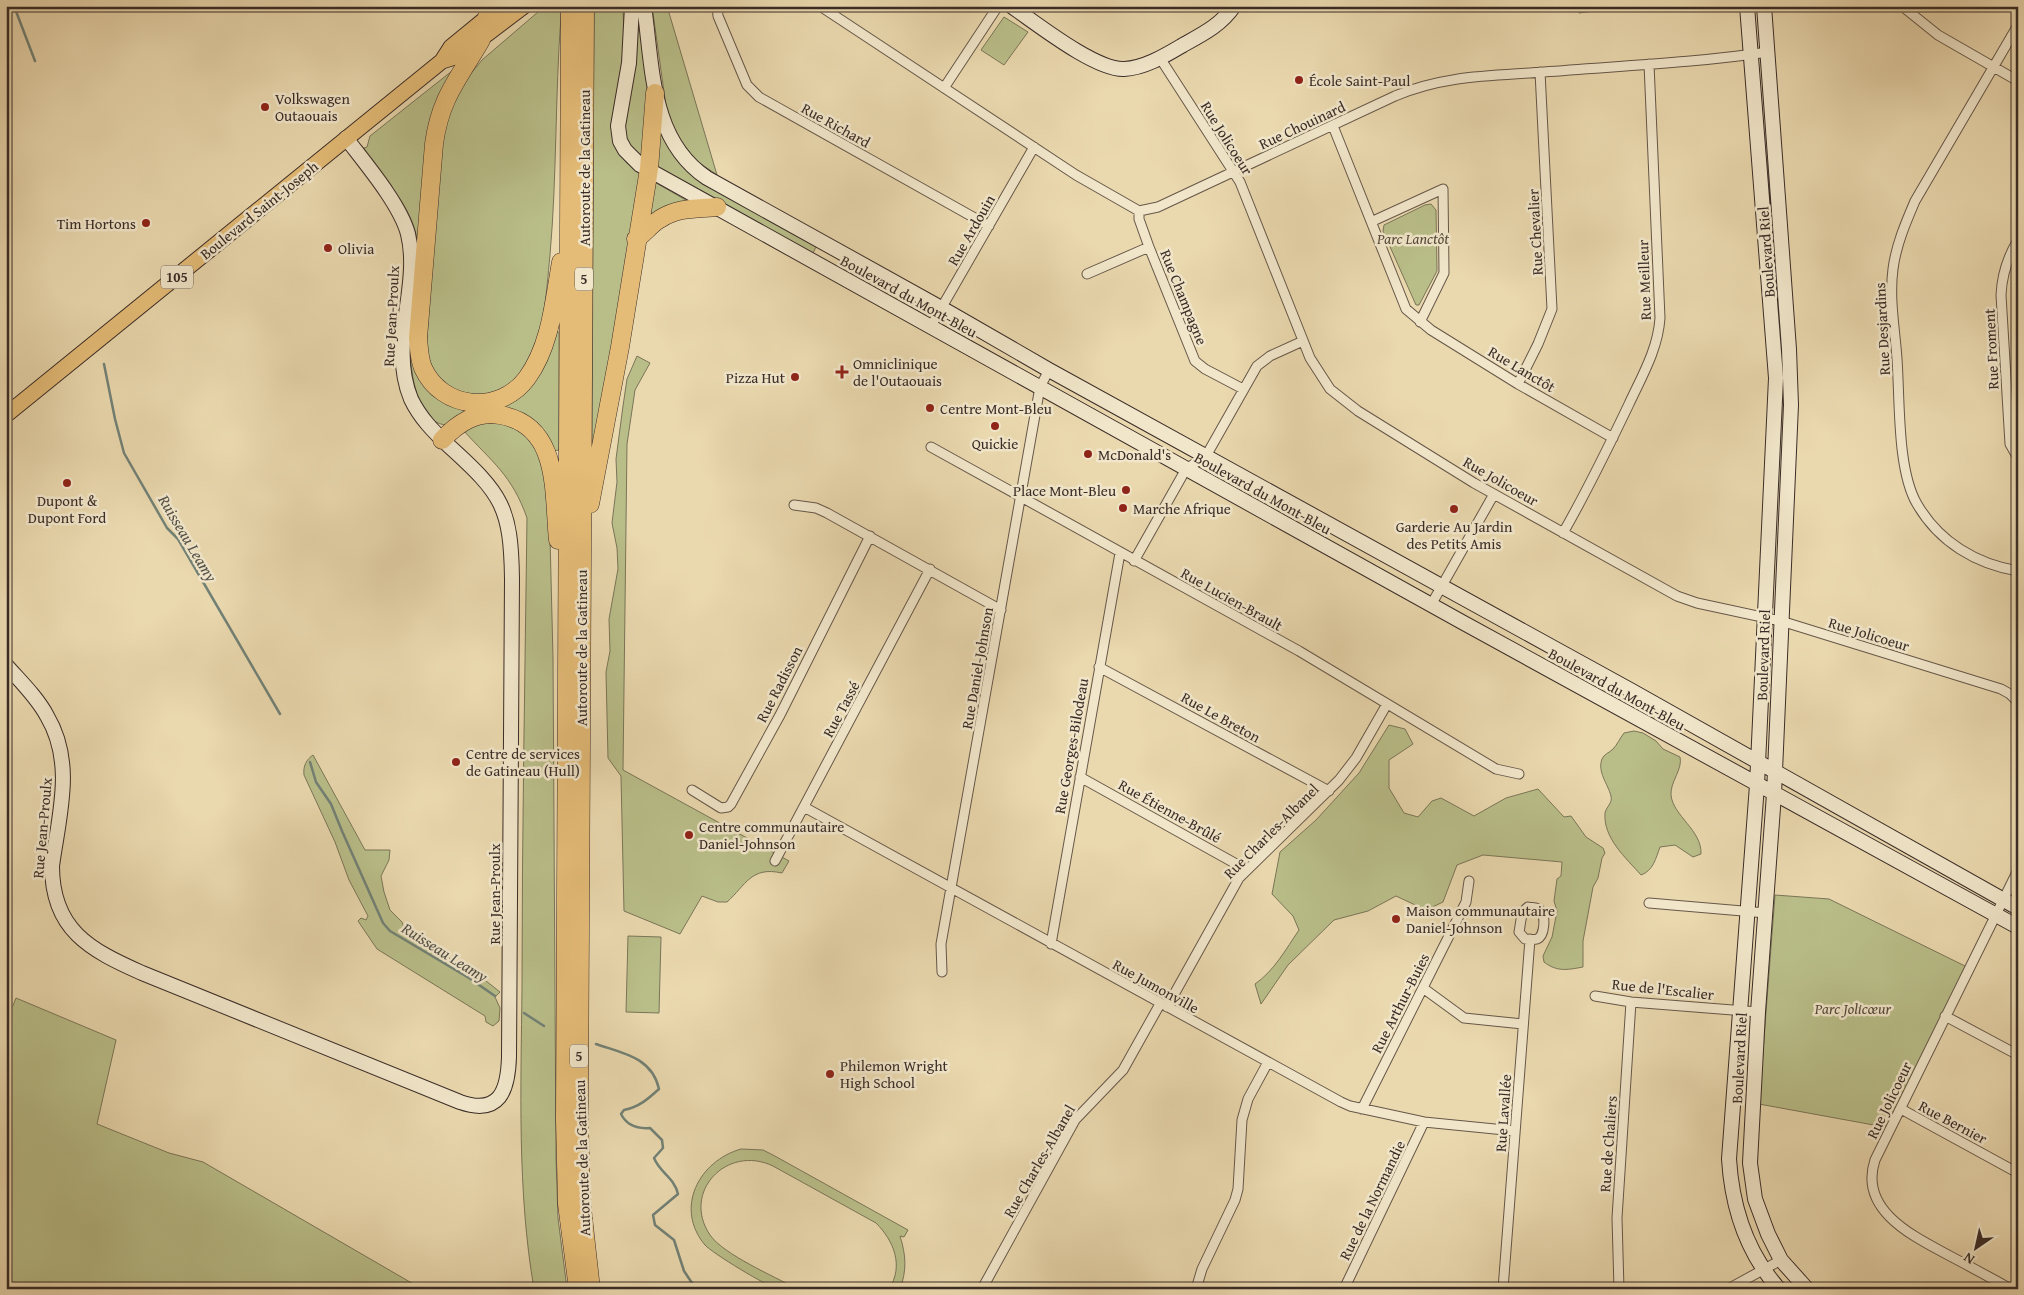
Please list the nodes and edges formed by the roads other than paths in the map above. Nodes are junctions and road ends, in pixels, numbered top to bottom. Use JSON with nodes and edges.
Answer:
{"nodes":[{"id":1,"x":524,"y":6,"type":"edge"},
{"id":2,"x":632,"y":6,"type":"edge"},
{"id":3,"x":644,"y":6,"type":"edge"},
{"id":4,"x":717,"y":6,"type":"edge"},
{"id":5,"x":820,"y":6,"type":"edge"},
{"id":6,"x":998,"y":6,"type":"edge"},
{"id":7,"x":1011,"y":6,"type":"edge"},
{"id":8,"x":1234,"y":6,"type":"edge"},
{"id":9,"x":1747,"y":6,"type":"edge"},
{"id":10,"x":1764,"y":6,"type":"edge"},
{"id":11,"x":1902,"y":6,"type":"edge"},
{"id":12,"x":575,"y":7,"type":"edge"},
{"id":13,"x":492,"y":10,"type":"edge"},
{"id":14,"x":2018,"y":25,"type":"edge"},
{"id":15,"x":481,"y":40,"type":"junction"},
{"id":16,"x":1768,"y":52,"type":"junction"},
{"id":17,"x":1751,"y":55,"type":"junction"},
{"id":18,"x":1160,"y":58,"type":"junction"},
{"id":19,"x":442,"y":61,"type":"junction"},
{"id":20,"x":1648,"y":64,"type":"junction"},
{"id":21,"x":1993,"y":68,"type":"junction"},
{"id":22,"x":1540,"y":72,"type":"junction"},
{"id":23,"x":2018,"y":81,"type":"edge"},
{"id":24,"x":944,"y":88,"type":"junction"},
{"id":25,"x":655,"y":93,"type":"junction"},
{"id":26,"x":1333,"y":126,"type":"junction"},
{"id":27,"x":346,"y":138,"type":"junction"},
{"id":28,"x":1034,"y":146,"type":"junction"},
{"id":29,"x":649,"y":170,"type":"junction"},
{"id":30,"x":1234,"y":172,"type":"junction"},
{"id":31,"x":717,"y":207,"type":"junction"},
{"id":32,"x":569,"y":210,"type":"junction"},
{"id":33,"x":1139,"y":210,"type":"junction"},
{"id":34,"x":1373,"y":221,"type":"junction"},
{"id":35,"x":989,"y":226,"type":"junction"},
{"id":36,"x":636,"y":239,"type":"junction"},
{"id":37,"x":2018,"y":240,"type":"edge"},
{"id":38,"x":1149,"y":247,"type":"junction"},
{"id":39,"x":1087,"y":274,"type":"dead end"},
{"id":40,"x":942,"y":308,"type":"junction"},
{"id":41,"x":1420,"y":322,"type":"junction"},
{"id":42,"x":931,"y":326,"type":"junction"},
{"id":43,"x":1303,"y":341,"type":"junction"},
{"id":44,"x":1790,"y":349,"type":"junction"},
{"id":45,"x":1774,"y":350,"type":"junction"},
{"id":46,"x":1049,"y":370,"type":"junction"},
{"id":47,"x":1518,"y":384,"type":"junction"},
{"id":48,"x":1040,"y":387,"type":"junction"},
{"id":49,"x":1243,"y":389,"type":"junction"},
{"id":50,"x":1104,"y":400,"type":"junction"},
{"id":51,"x":6,"y":415,"type":"edge"},
{"id":52,"x":1094,"y":418,"type":"junction"},
{"id":53,"x":1612,"y":438,"type":"junction"},
{"id":54,"x":442,"y":440,"type":"junction"},
{"id":55,"x":931,"y":447,"type":"dead end"},
{"id":56,"x":1206,"y":456,"type":"junction"},
{"id":57,"x":2018,"y":458,"type":"edge"},
{"id":58,"x":1186,"y":469,"type":"junction"},
{"id":59,"x":1494,"y":494,"type":"junction"},
{"id":60,"x":1021,"y":498,"type":"junction"},
{"id":61,"x":794,"y":505,"type":"dead end"},
{"id":62,"x":1563,"y":533,"type":"junction"},
{"id":63,"x":870,"y":536,"type":"junction"},
{"id":64,"x":581,"y":551,"type":"junction"},
{"id":65,"x":1120,"y":553,"type":"junction"},
{"id":66,"x":1134,"y":561,"type":"junction"},
{"id":67,"x":930,"y":569,"type":"junction"},
{"id":68,"x":2018,"y":571,"type":"edge"},
{"id":69,"x":1442,"y":587,"type":"junction"},
{"id":70,"x":1431,"y":605,"type":"junction"},
{"id":71,"x":1002,"y":610,"type":"junction"},
{"id":72,"x":1764,"y":618,"type":"junction"},
{"id":73,"x":1781,"y":621,"type":"junction"},
{"id":74,"x":567,"y":634,"type":"junction"},
{"id":75,"x":6,"y":665,"type":"edge"},
{"id":76,"x":1099,"y":666,"type":"junction"},
{"id":77,"x":2018,"y":702,"type":"edge"},
{"id":78,"x":1387,"y":704,"type":"junction"},
{"id":79,"x":1758,"y":762,"type":"junction"},
{"id":80,"x":1775,"y":772,"type":"junction"},
{"id":81,"x":1519,"y":774,"type":"dead end"},
{"id":82,"x":1080,"y":777,"type":"junction"},
{"id":83,"x":1757,"y":785,"type":"junction"},
{"id":84,"x":692,"y":790,"type":"dead end"},
{"id":85,"x":1329,"y":791,"type":"junction"},
{"id":86,"x":1774,"y":794,"type":"junction"},
{"id":87,"x":804,"y":807,"type":"junction"},
{"id":88,"x":775,"y":861,"type":"dead end"},
{"id":89,"x":1247,"y":870,"type":"junction"},
{"id":90,"x":2018,"y":870,"type":"edge"},
{"id":91,"x":1469,"y":881,"type":"dead end"},
{"id":92,"x":952,"y":888,"type":"junction"},
{"id":93,"x":2003,"y":899,"type":"junction"},
{"id":94,"x":1650,"y":902,"type":"dead end"},
{"id":95,"x":2018,"y":908,"type":"edge"},
{"id":96,"x":1746,"y":912,"type":"junction"},
{"id":97,"x":1766,"y":913,"type":"junction"},
{"id":98,"x":1995,"y":915,"type":"junction"},
{"id":99,"x":2018,"y":927,"type":"edge"},
{"id":100,"x":1530,"y":939,"type":"dead end"},
{"id":101,"x":1051,"y":944,"type":"junction"},
{"id":102,"x":942,"y":972,"type":"dead end"},
{"id":103,"x":1422,"y":988,"type":"junction"},
{"id":104,"x":1595,"y":996,"type":"dead end"},
{"id":105,"x":1631,"y":1002,"type":"junction"},
{"id":106,"x":1163,"y":1006,"type":"junction"},
{"id":107,"x":1740,"y":1010,"type":"junction"},
{"id":108,"x":1758,"y":1012,"type":"junction"},
{"id":109,"x":1945,"y":1016,"type":"junction"},
{"id":110,"x":1523,"y":1024,"type":"junction"},
{"id":111,"x":2018,"y":1055,"type":"edge"},
{"id":112,"x":1268,"y":1062,"type":"junction"},
{"id":113,"x":1362,"y":1109,"type":"junction"},
{"id":114,"x":1901,"y":1110,"type":"junction"},
{"id":115,"x":1424,"y":1122,"type":"junction"},
{"id":116,"x":1515,"y":1132,"type":"junction"},
{"id":117,"x":2018,"y":1173,"type":"edge"},
{"id":118,"x":1781,"y":1260,"type":"junction"},
{"id":119,"x":1764,"y":1269,"type":"junction"},
{"id":120,"x":578,"y":1289,"type":"edge"},
{"id":121,"x":591,"y":1289,"type":"edge"},
{"id":122,"x":982,"y":1289,"type":"edge"},
{"id":123,"x":1196,"y":1289,"type":"edge"},
{"id":124,"x":1344,"y":1289,"type":"edge"},
{"id":125,"x":1503,"y":1289,"type":"edge"},
{"id":126,"x":1619,"y":1289,"type":"edge"},
{"id":127,"x":1728,"y":1289,"type":"edge"},
{"id":128,"x":1779,"y":1289,"type":"edge"},
{"id":129,"x":1806,"y":1289,"type":"edge"},
{"id":130,"x":2011,"y":1289,"type":"edge"}],
"edges":[{"from":1,"to":15,"type":"main road","name":"Boulevard Saint-Joseph","number":"105"},
{"from":2,"to":29,"type":"street","name":"Boulevard du Mont-Bleu"},
{"from":3,"to":25,"type":"street","name":"Boulevard du Mont-Bleu"},
{"from":4,"to":35,"type":"street","name":"Rue Richard"},
{"from":5,"to":24,"type":"street"},
{"from":6,"to":24,"type":"street"},
{"from":7,"to":18,"type":"street"},
{"from":8,"to":18,"type":"street"},
{"from":9,"to":17,"type":"street","name":"Boulevard Riel"},
{"from":10,"to":16,"type":"street","name":"Boulevard Riel"},
{"from":11,"to":21,"type":"street"},
{"from":12,"to":32,"type":"highway","name":"Autoroute de la Gatineau","number":"5"},
{"from":12,"to":64,"type":"highway","name":"Autoroute de la Gatineau","number":"5"},
{"from":13,"to":19,"type":"main road","name":"Boulevard Saint-Joseph","number":"105"},
{"from":14,"to":21,"type":"street","name":"Rue Desjardins"},
{"from":15,"to":19,"type":"main road","name":"Boulevard Saint-Joseph","number":"105"},
{"from":15,"to":32,"type":"highway"},
{"from":16,"to":17,"type":"street","name":"Rue Chouinard"},
{"from":16,"to":44,"type":"street","name":"Boulevard Riel"},
{"from":17,"to":20,"type":"street","name":"Rue Chouinard"},
{"from":17,"to":45,"type":"street","name":"Boulevard Riel"},
{"from":18,"to":30,"type":"street","name":"Rue Jolicoeur"},
{"from":19,"to":27,"type":"main road","name":"Boulevard Saint-Joseph","number":"105"},
{"from":20,"to":22,"type":"street","name":"Rue Chouinard"},
{"from":20,"to":53,"type":"street","name":"Rue Meilleur"},
{"from":21,"to":23,"type":"street"},
{"from":21,"to":68,"type":"street","name":"Rue Desjardins"},
{"from":22,"to":26,"type":"street","name":"Rue Chouinard"},
{"from":22,"to":47,"type":"street","name":"Rue Chevalier"},
{"from":24,"to":28,"type":"street"},
{"from":25,"to":29,"type":"highway"},
{"from":25,"to":40,"type":"street","name":"Boulevard du Mont-Bleu"},
{"from":26,"to":30,"type":"street","name":"Rue Chouinard"},
{"from":26,"to":34,"type":"street","name":"Rue Lanctôt"},
{"from":27,"to":51,"type":"main road","name":"Boulevard Saint-Joseph","number":"105"},
{"from":27,"to":54,"type":"street","name":"Rue Jean-Proulx"},
{"from":28,"to":33,"type":"street"},
{"from":28,"to":35,"type":"street","name":"Rue Ardouin"},
{"from":29,"to":31,"type":"street","name":"Boulevard du Mont-Bleu"},
{"from":29,"to":36,"type":"highway"},
{"from":30,"to":33,"type":"street","name":"Rue Chouinard"},
{"from":30,"to":43,"type":"street","name":"Rue Jolicoeur"},
{"from":31,"to":36,"type":"highway"},
{"from":31,"to":42,"type":"street","name":"Boulevard du Mont-Bleu"},
{"from":32,"to":74,"type":"highway","name":"Autoroute de la Gatineau","number":"5"},
{"from":33,"to":38,"type":"street","name":"Rue Champagne"},
{"from":34,"to":41,"type":"street","name":"Rue Lanctôt"},
{"from":34,"to":41,"type":"street"},
{"from":35,"to":40,"type":"street","name":"Rue Ardouin"},
{"from":36,"to":64,"type":"highway"},
{"from":37,"to":57,"type":"street","name":"Rue Froment"},
{"from":38,"to":39,"type":"street","name":"Rue Champagne"},
{"from":38,"to":49,"type":"street","name":"Rue Champagne"},
{"from":40,"to":42,"type":"street","name":"Rue Ardouin"},
{"from":40,"to":46,"type":"street","name":"Boulevard du Mont-Bleu"},
{"from":41,"to":47,"type":"street","name":"Rue Lanctôt"},
{"from":42,"to":48,"type":"street","name":"Boulevard du Mont-Bleu"},
{"from":43,"to":49,"type":"street"},
{"from":43,"to":59,"type":"street","name":"Rue Jolicoeur"},
{"from":44,"to":45,"type":"street"},
{"from":44,"to":73,"type":"street","name":"Boulevard Riel"},
{"from":45,"to":72,"type":"street","name":"Boulevard Riel"},
{"from":46,"to":48,"type":"street","name":"Rue Daniel-Johnson"},
{"from":46,"to":50,"type":"street","name":"Boulevard du Mont-Bleu"},
{"from":47,"to":53,"type":"street","name":"Rue Lanctôt"},
{"from":48,"to":52,"type":"street","name":"Boulevard du Mont-Bleu"},
{"from":48,"to":60,"type":"street","name":"Rue Daniel-Johnson"},
{"from":49,"to":56,"type":"street"},
{"from":50,"to":52,"type":"street"},
{"from":50,"to":56,"type":"street","name":"Boulevard du Mont-Bleu"},
{"from":52,"to":58,"type":"street","name":"Boulevard du Mont-Bleu"},
{"from":53,"to":62,"type":"street","name":"Rue Meilleur"},
{"from":54,"to":74,"type":"highway"},
{"from":54,"to":75,"type":"street","name":"Rue Jean-Proulx"},
{"from":55,"to":60,"type":"street","name":"Rue Lucien-Brault"},
{"from":56,"to":58,"type":"street"},
{"from":56,"to":69,"type":"street","name":"Boulevard du Mont-Bleu"},
{"from":58,"to":66,"type":"street"},
{"from":58,"to":70,"type":"street","name":"Boulevard du Mont-Bleu"},
{"from":59,"to":62,"type":"street","name":"Rue Jolicoeur"},
{"from":59,"to":69,"type":"street"},
{"from":60,"to":65,"type":"street","name":"Rue Lucien-Brault"},
{"from":60,"to":71,"type":"street","name":"Rue Daniel-Johnson"},
{"from":61,"to":63,"type":"street"},
{"from":62,"to":72,"type":"street","name":"Rue Jolicoeur"},
{"from":63,"to":67,"type":"street"},
{"from":63,"to":84,"type":"street","name":"Rue Radisson"},
{"from":64,"to":121,"type":"highway","name":"Autoroute de la Gatineau","number":"5"},
{"from":65,"to":66,"type":"street","name":"Rue Lucien-Brault"},
{"from":65,"to":76,"type":"street","name":"Rue Georges-Bilodeau"},
{"from":66,"to":78,"type":"street","name":"Rue Lucien-Brault"},
{"from":67,"to":71,"type":"street"},
{"from":67,"to":87,"type":"street","name":"Rue Tassé"},
{"from":69,"to":70,"type":"street"},
{"from":69,"to":79,"type":"street","name":"Boulevard du Mont-Bleu"},
{"from":70,"to":83,"type":"street","name":"Boulevard du Mont-Bleu"},
{"from":71,"to":92,"type":"street","name":"Rue Daniel-Johnson"},
{"from":72,"to":73,"type":"street","name":"Rue Jolicoeur"},
{"from":72,"to":79,"type":"street","name":"Boulevard Riel"},
{"from":73,"to":77,"type":"street","name":"Rue Jolicoeur"},
{"from":73,"to":80,"type":"street","name":"Boulevard Riel"},
{"from":74,"to":120,"type":"highway","name":"Autoroute de la Gatineau","number":"5"},
{"from":76,"to":82,"type":"street","name":"Rue Georges-Bilodeau"},
{"from":76,"to":85,"type":"street","name":"Rue Le Breton"},
{"from":78,"to":81,"type":"street","name":"Rue Lucien-Brault"},
{"from":78,"to":85,"type":"street","name":"Rue Charles-Albanel"},
{"from":79,"to":80,"type":"street","name":"Boulevard du Mont-Bleu"},
{"from":79,"to":83,"type":"street","name":"Boulevard Riel"},
{"from":80,"to":86,"type":"street","name":"Boulevard Riel"},
{"from":80,"to":93,"type":"street","name":"Boulevard du Mont-Bleu"},
{"from":82,"to":89,"type":"street","name":"Rue Étienne-Brûlé"},
{"from":82,"to":101,"type":"street","name":"Rue Georges-Bilodeau"},
{"from":83,"to":86,"type":"street","name":"Boulevard du Mont-Bleu"},
{"from":83,"to":96,"type":"street","name":"Boulevard Riel"},
{"from":85,"to":89,"type":"street","name":"Rue Charles-Albanel"},
{"from":86,"to":97,"type":"street","name":"Boulevard Riel"},
{"from":86,"to":98,"type":"street","name":"Boulevard du Mont-Bleu"},
{"from":87,"to":88,"type":"street","name":"Rue Tassé"},
{"from":87,"to":92,"type":"street","name":"Rue Jumonville"},
{"from":89,"to":106,"type":"street","name":"Rue Charles-Albanel"},
{"from":90,"to":93,"type":"street","name":"Rue Jolicoeur"},
{"from":91,"to":103,"type":"street","name":"Rue Arthur-Buies"},
{"from":92,"to":101,"type":"street","name":"Rue Jumonville"},
{"from":92,"to":102,"type":"street","name":"Rue Daniel-Johnson"},
{"from":93,"to":95,"type":"street","name":"Boulevard du Mont-Bleu"},
{"from":93,"to":98,"type":"street","name":"Rue Jolicoeur"},
{"from":94,"to":96,"type":"street"},
{"from":96,"to":97,"type":"street"},
{"from":96,"to":107,"type":"street","name":"Boulevard Riel"},
{"from":97,"to":108,"type":"street","name":"Boulevard Riel"},
{"from":98,"to":99,"type":"street","name":"Boulevard du Mont-Bleu"},
{"from":98,"to":109,"type":"street","name":"Rue Jolicoeur"},
{"from":100,"to":110,"type":"street","name":"Rue Lavallée"},
{"from":101,"to":106,"type":"street","name":"Rue Jumonville"},
{"from":103,"to":110,"type":"street"},
{"from":103,"to":113,"type":"street","name":"Rue Arthur-Buies"},
{"from":104,"to":105,"type":"street","name":"Rue de l'Escalier"},
{"from":105,"to":107,"type":"street","name":"Rue de l'Escalier"},
{"from":105,"to":126,"type":"street","name":"Rue de Chaliers"},
{"from":106,"to":112,"type":"street","name":"Rue Jumonville"},
{"from":106,"to":122,"type":"street","name":"Rue Charles-Albanel"},
{"from":107,"to":108,"type":"street","name":"Rue de l'Escalier"},
{"from":107,"to":119,"type":"street","name":"Boulevard Riel"},
{"from":108,"to":118,"type":"street","name":"Boulevard Riel"},
{"from":109,"to":111,"type":"street"},
{"from":109,"to":114,"type":"street","name":"Rue Jolicoeur"},
{"from":110,"to":116,"type":"street","name":"Rue Lavallée"},
{"from":112,"to":113,"type":"street","name":"Rue Jumonville"},
{"from":112,"to":123,"type":"street"},
{"from":113,"to":115,"type":"street","name":"Rue Jumonville"},
{"from":114,"to":117,"type":"street","name":"Rue Bernier"},
{"from":114,"to":130,"type":"street","name":"Rue Jolicoeur"},
{"from":115,"to":116,"type":"street","name":"Rue Jumonville"},
{"from":115,"to":124,"type":"street","name":"Rue de la Normandie"},
{"from":116,"to":125,"type":"street","name":"Rue Lavallée"},
{"from":118,"to":119,"type":"street"},
{"from":118,"to":129,"type":"street","name":"Boulevard Riel"},
{"from":119,"to":127,"type":"street"},
{"from":119,"to":128,"type":"street","name":"Boulevard Riel"}]}
